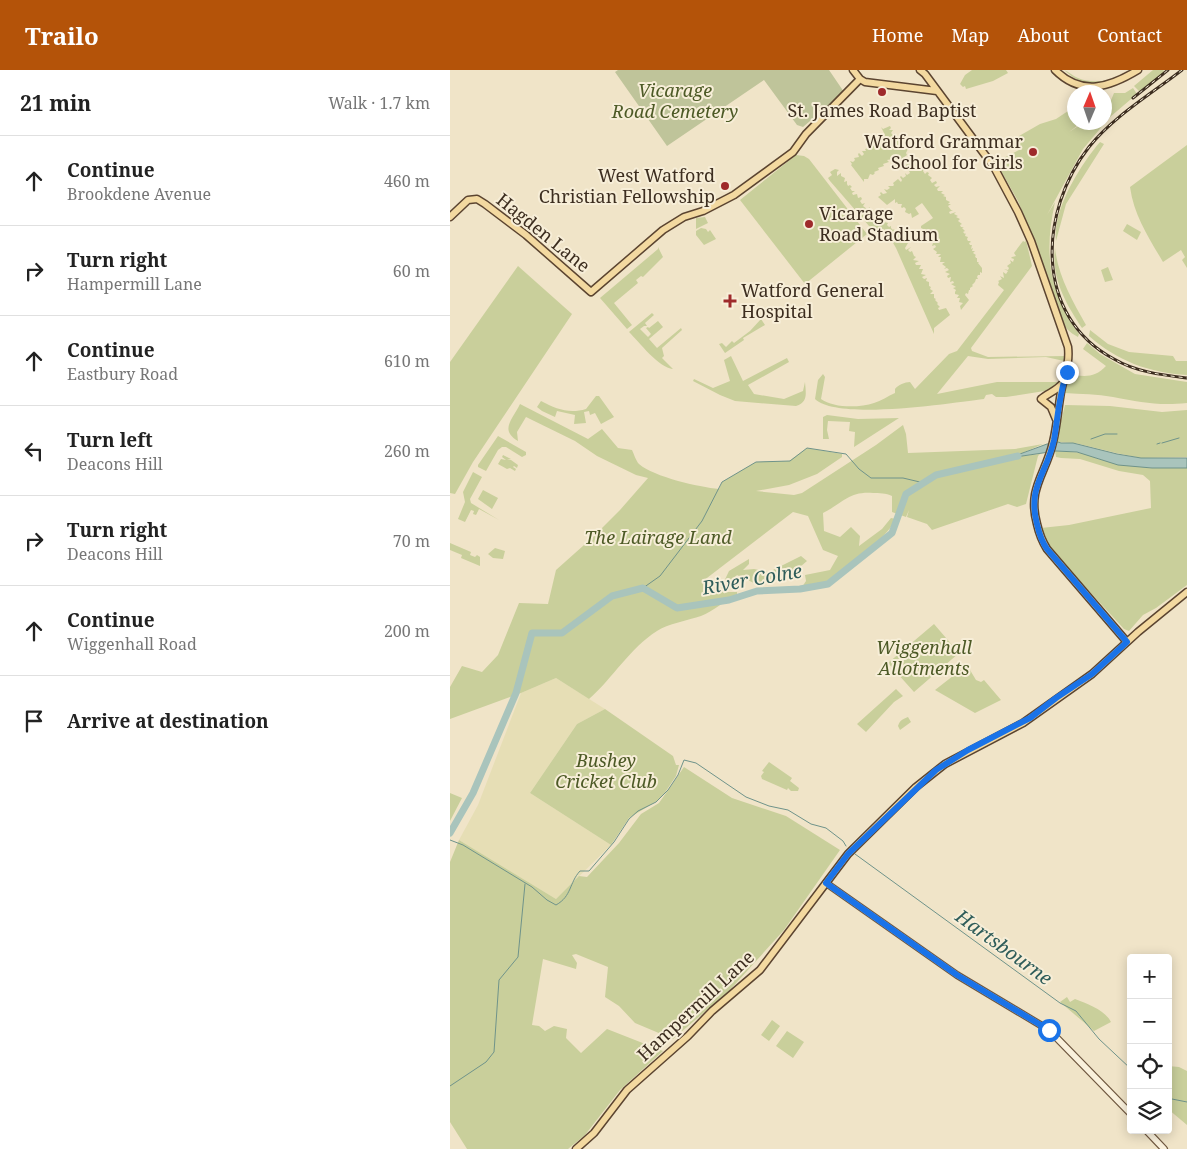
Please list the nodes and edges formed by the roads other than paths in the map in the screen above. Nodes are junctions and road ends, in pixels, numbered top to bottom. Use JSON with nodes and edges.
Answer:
{"nodes":[{"id":1,"x":853,"y":70,"type":"edge"},
{"id":2,"x":1055,"y":70,"type":"edge"},
{"id":3,"x":1138,"y":70,"type":"edge"},
{"id":4,"x":922,"y":72,"type":"edge"},
{"id":5,"x":860,"y":79,"type":"junction"},
{"id":6,"x":920,"y":88,"type":"junction"},
{"id":7,"x":937,"y":91,"type":"junction"},
{"id":8,"x":450,"y":217,"type":"edge"},
{"id":9,"x":581,"y":284,"type":"junction"},
{"id":10,"x":598,"y":286,"type":"junction"},
{"id":11,"x":1063,"y":383,"type":"junction"},
{"id":12,"x":1056,"y":419,"type":"junction"},
{"id":13,"x":1187,"y":592,"type":"edge"},
{"id":14,"x":1127,"y":642,"type":"junction"},
{"id":15,"x":826,"y":883,"type":"junction"},
{"id":16,"x":1127,"y":1110,"type":"edge"},
{"id":17,"x":1150,"y":1134,"type":"edge"},
{"id":18,"x":576,"y":1149,"type":"edge"},
{"id":19,"x":1164,"y":1149,"type":"edge"}],
"edges":[{"from":1,"to":5,"type":"main road"},
{"from":2,"to":3,"type":"main road"},
{"from":4,"to":6,"type":"main road"},
{"from":4,"to":7,"type":"main road"},
{"from":5,"to":6,"type":"main road"},
{"from":5,"to":10,"type":"main road"},
{"from":6,"to":7,"type":"main road"},
{"from":7,"to":11,"type":"main road"},
{"from":8,"to":9,"type":"main road","name":"Hagden Lane"},
{"from":9,"to":10,"type":"main road"},
{"from":9,"to":10,"type":"main road","name":"Hagden Lane"},
{"from":11,"to":12,"type":"main road"},
{"from":11,"to":12,"type":"main road"},
{"from":12,"to":14,"type":"main road"},
{"from":13,"to":14,"type":"main road","name":"Hampermill Lane"},
{"from":14,"to":15,"type":"main road","name":"Hampermill Lane"},
{"from":15,"to":16,"type":"main road"},
{"from":15,"to":18,"type":"main road","name":"Hampermill Lane"},
{"from":17,"to":19,"type":"main road"}]}
